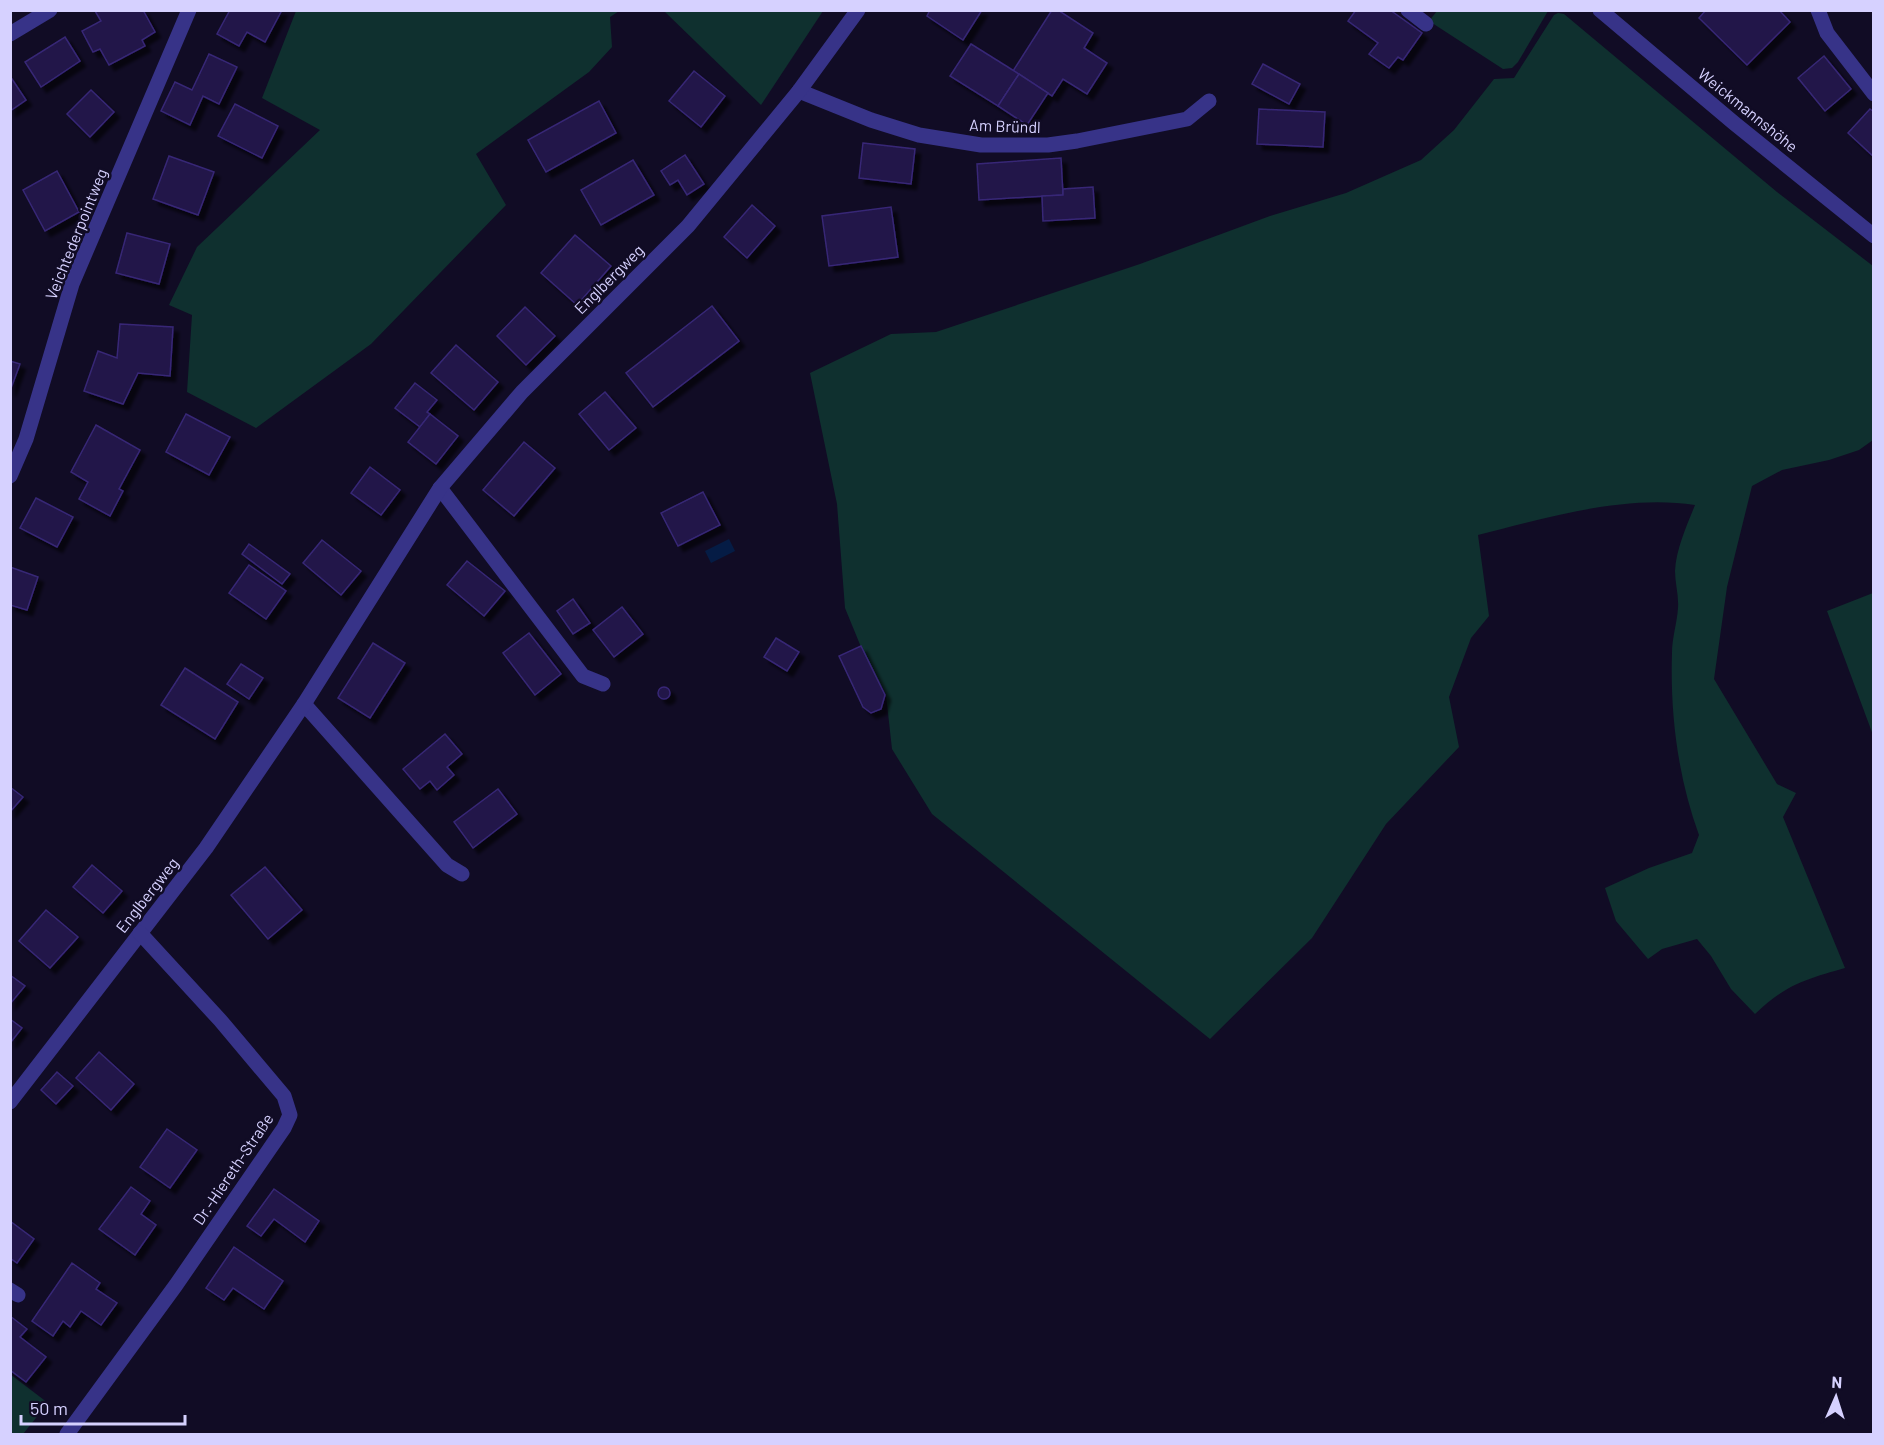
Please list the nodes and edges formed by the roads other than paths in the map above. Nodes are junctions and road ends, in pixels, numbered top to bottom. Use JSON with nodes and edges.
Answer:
{"nodes":[{"id":1,"x":50,"y":10,"type":"edge"},
{"id":2,"x":189,"y":10,"type":"edge"},
{"id":3,"x":858,"y":10,"type":"edge"},
{"id":4,"x":1408,"y":10,"type":"edge"},
{"id":5,"x":1600,"y":10,"type":"edge"},
{"id":6,"x":1818,"y":10,"type":"edge"},
{"id":7,"x":1426,"y":24,"type":"dead end"},
{"id":8,"x":10,"y":34,"type":"edge"},
{"id":9,"x":799,"y":91,"type":"junction"},
{"id":10,"x":1874,"y":94,"type":"edge"},
{"id":11,"x":1209,"y":101,"type":"dead end"},
{"id":12,"x":1874,"y":236,"type":"edge"},
{"id":13,"x":10,"y":476,"type":"edge"},
{"id":14,"x":440,"y":488,"type":"junction"},
{"id":15,"x":603,"y":684,"type":"dead end"},
{"id":16,"x":304,"y":704,"type":"junction"},
{"id":17,"x":462,"y":874,"type":"dead end"},
{"id":18,"x":140,"y":933,"type":"junction"},
{"id":19,"x":10,"y":1102,"type":"edge"},
{"id":20,"x":67,"y":1434,"type":"edge"}],
"edges":[{"from":1,"to":8,"type":"street"},
{"from":2,"to":13,"type":"street","name":"Veichtederpointweg"},
{"from":3,"to":9,"type":"street","name":"Englbergweg"},
{"from":4,"to":7,"type":"street"},
{"from":5,"to":12,"type":"street","name":"Weickmannshöhe"},
{"from":6,"to":10,"type":"street"},
{"from":9,"to":11,"type":"street","name":"Am Bründl"},
{"from":9,"to":14,"type":"street","name":"Englbergweg"},
{"from":14,"to":15,"type":"street"},
{"from":14,"to":16,"type":"street","name":"Englbergweg"},
{"from":16,"to":17,"type":"street"},
{"from":16,"to":18,"type":"street","name":"Englbergweg"},
{"from":18,"to":19,"type":"street","name":"Englbergweg"},
{"from":18,"to":20,"type":"street","name":"Dr.-Hiereth-Straße"}]}
